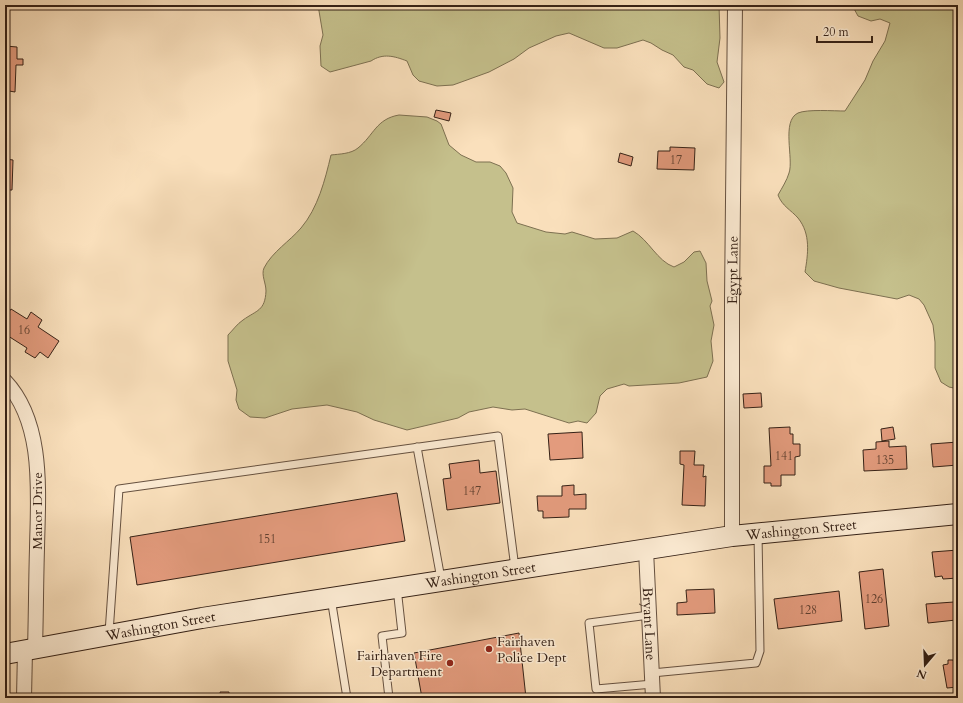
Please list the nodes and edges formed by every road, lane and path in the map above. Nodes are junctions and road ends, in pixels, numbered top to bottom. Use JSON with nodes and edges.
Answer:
{"nodes":[{"id":1,"x":735,"y":5,"type":"edge"},
{"id":2,"x":5,"y":381,"type":"edge"},
{"id":3,"x":417,"y":447,"type":"junction"},
{"id":4,"x":958,"y":514,"type":"edge"},
{"id":5,"x":758,"y":533,"type":"junction"},
{"id":6,"x":732,"y":536,"type":"junction"},
{"id":7,"x":646,"y":550,"type":"junction"},
{"id":8,"x":515,"y":570,"type":"junction"},
{"id":9,"x":442,"y":581,"type":"junction"},
{"id":10,"x":397,"y":588,"type":"junction"},
{"id":11,"x":331,"y":598,"type":"junction"},
{"id":12,"x":649,"y":615,"type":"junction"},
{"id":13,"x":108,"y":636,"type":"junction"},
{"id":14,"x":30,"y":650,"type":"junction"},
{"id":15,"x":5,"y":654,"type":"edge"},
{"id":16,"x":652,"y":678,"type":"junction"},
{"id":17,"x":24,"y":698,"type":"edge"},
{"id":18,"x":347,"y":698,"type":"edge"},
{"id":19,"x":389,"y":698,"type":"edge"},
{"id":20,"x":653,"y":698,"type":"edge"}],
"edges":[{"from":1,"to":6,"type":"street","name":"Egypt Lane"},
{"from":2,"to":14,"type":"street","name":"Manor Drive"},
{"from":3,"to":8,"type":"lane"},
{"from":3,"to":9,"type":"lane"},
{"from":3,"to":13,"type":"lane"},
{"from":4,"to":5,"type":"main road","name":"Washington Street"},
{"from":5,"to":6,"type":"main road","name":"Washington Street"},
{"from":5,"to":16,"type":"lane"},
{"from":6,"to":7,"type":"main road","name":"Washington Street"},
{"from":7,"to":8,"type":"main road","name":"Washington Street"},
{"from":7,"to":12,"type":"street","name":"Bryant Lane"},
{"from":8,"to":9,"type":"main road","name":"Washington Street"},
{"from":9,"to":10,"type":"main road","name":"Washington Street"},
{"from":10,"to":11,"type":"main road","name":"Washington Street"},
{"from":10,"to":19,"type":"lane"},
{"from":11,"to":13,"type":"main road","name":"Washington Street"},
{"from":11,"to":18,"type":"lane"},
{"from":12,"to":16,"type":"street","name":"Bryant Lane"},
{"from":12,"to":16,"type":"lane"},
{"from":13,"to":14,"type":"main road","name":"Washington Street"},
{"from":14,"to":15,"type":"main road","name":"Washington Street"},
{"from":14,"to":17,"type":"street","name":"Manor Drive"},
{"from":16,"to":20,"type":"street","name":"Bryant Lane"}]}
